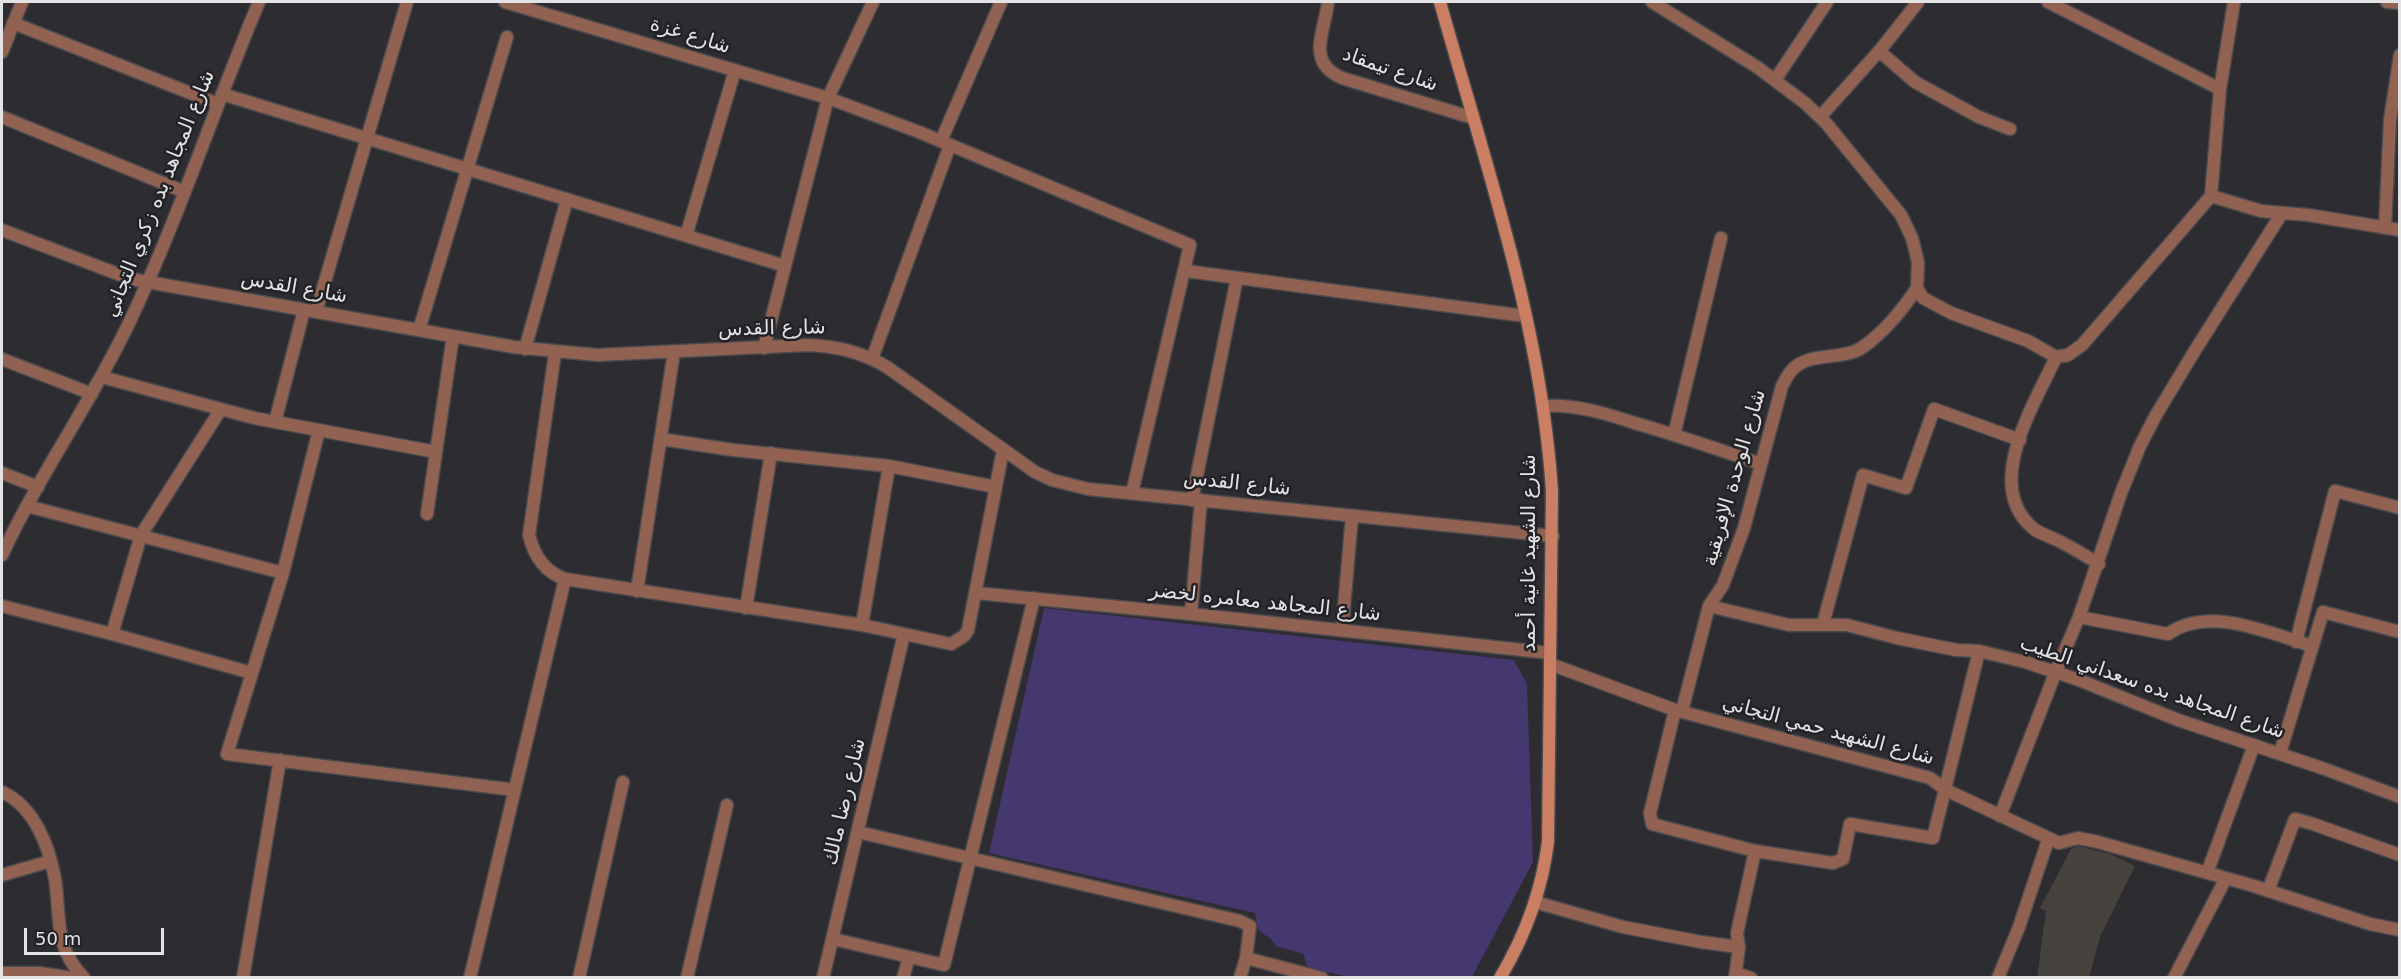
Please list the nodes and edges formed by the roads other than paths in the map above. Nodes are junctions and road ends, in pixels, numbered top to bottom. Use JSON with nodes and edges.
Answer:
{"nodes":[{"id":1,"x":22,"y":2,"type":"edge"},
{"id":2,"x":259,"y":2,"type":"edge"},
{"id":3,"x":407,"y":2,"type":"edge"},
{"id":4,"x":505,"y":2,"type":"edge"},
{"id":5,"x":873,"y":2,"type":"edge"},
{"id":6,"x":1002,"y":2,"type":"edge"},
{"id":7,"x":1328,"y":2,"type":"edge"},
{"id":8,"x":1440,"y":2,"type":"edge"},
{"id":9,"x":1652,"y":2,"type":"edge"},
{"id":10,"x":1827,"y":2,"type":"edge"},
{"id":11,"x":1918,"y":2,"type":"edge"},
{"id":12,"x":2048,"y":2,"type":"edge"},
{"id":13,"x":2234,"y":2,"type":"edge"},
{"id":14,"x":2388,"y":2,"type":"edge"},
{"id":15,"x":2400,"y":3,"type":"edge"},
{"id":16,"x":13,"y":23,"type":"junction"},
{"id":17,"x":507,"y":37,"type":"dead end"},
{"id":18,"x":1879,"y":51,"type":"junction"},
{"id":19,"x":2,"y":52,"type":"edge"},
{"id":20,"x":2400,"y":55,"type":"edge"},
{"id":21,"x":735,"y":70,"type":"junction"},
{"id":22,"x":1774,"y":80,"type":"junction"},
{"id":23,"x":2220,"y":89,"type":"junction"},
{"id":24,"x":828,"y":98,"type":"junction"},
{"id":25,"x":220,"y":99,"type":"junction"},
{"id":26,"x":2,"y":117,"type":"edge"},
{"id":27,"x":1820,"y":117,"type":"junction"},
{"id":28,"x":1473,"y":118,"type":"junction"},
{"id":29,"x":2010,"y":129,"type":"dead end"},
{"id":30,"x":366,"y":138,"type":"junction"},
{"id":31,"x":945,"y":143,"type":"junction"},
{"id":32,"x":467,"y":169,"type":"junction"},
{"id":33,"x":185,"y":192,"type":"junction"},
{"id":34,"x":2211,"y":196,"type":"junction"},
{"id":35,"x":567,"y":199,"type":"junction"},
{"id":36,"x":2282,"y":213,"type":"junction"},
{"id":37,"x":2385,"y":228,"type":"junction"},
{"id":38,"x":2,"y":230,"type":"edge"},
{"id":39,"x":2400,"y":230,"type":"edge"},
{"id":40,"x":686,"y":236,"type":"junction"},
{"id":41,"x":1721,"y":238,"type":"dead end"},
{"id":42,"x":785,"y":266,"type":"junction"},
{"id":43,"x":1186,"y":271,"type":"junction"},
{"id":44,"x":1237,"y":278,"type":"junction"},
{"id":45,"x":148,"y":282,"type":"junction"},
{"id":46,"x":1917,"y":288,"type":"junction"},
{"id":47,"x":310,"y":311,"type":"junction"},
{"id":48,"x":1526,"y":316,"type":"junction"},
{"id":49,"x":419,"y":330,"type":"junction"},
{"id":50,"x":453,"y":336,"type":"junction"},
{"id":51,"x":764,"y":348,"type":"junction"},
{"id":52,"x":525,"y":349,"type":"junction"},
{"id":53,"x":674,"y":352,"type":"junction"},
{"id":54,"x":555,"y":353,"type":"junction"},
{"id":55,"x":2056,"y":357,"type":"junction"},
{"id":56,"x":2,"y":359,"type":"edge"},
{"id":57,"x":872,"y":359,"type":"junction"},
{"id":58,"x":102,"y":377,"type":"junction"},
{"id":59,"x":92,"y":394,"type":"junction"},
{"id":60,"x":1544,"y":406,"type":"junction"},
{"id":61,"x":221,"y":409,"type":"junction"},
{"id":62,"x":275,"y":422,"type":"junction"},
{"id":63,"x":319,"y":430,"type":"junction"},
{"id":64,"x":1674,"y":435,"type":"junction"},
{"id":65,"x":661,"y":439,"type":"junction"},
{"id":66,"x":2020,"y":440,"type":"junction"},
{"id":67,"x":1003,"y":450,"type":"junction"},
{"id":68,"x":436,"y":452,"type":"junction"},
{"id":69,"x":771,"y":453,"type":"junction"},
{"id":70,"x":1761,"y":464,"type":"junction"},
{"id":71,"x":889,"y":466,"type":"junction"},
{"id":72,"x":2,"y":473,"type":"edge"},
{"id":73,"x":38,"y":487,"type":"junction"},
{"id":74,"x":996,"y":487,"type":"junction"},
{"id":75,"x":1132,"y":494,"type":"junction"},
{"id":76,"x":1196,"y":500,"type":"junction"},
{"id":77,"x":27,"y":506,"type":"junction"},
{"id":78,"x":2400,"y":508,"type":"edge"},
{"id":79,"x":427,"y":514,"type":"dead end"},
{"id":80,"x":1352,"y":516,"type":"junction"},
{"id":81,"x":141,"y":535,"type":"junction"},
{"id":82,"x":1553,"y":536,"type":"junction"},
{"id":83,"x":2,"y":555,"type":"edge"},
{"id":84,"x":2099,"y":564,"type":"junction"},
{"id":85,"x":283,"y":573,"type":"junction"},
{"id":86,"x":566,"y":579,"type":"junction"},
{"id":87,"x":637,"y":591,"type":"junction"},
{"id":88,"x":975,"y":593,"type":"junction"},
{"id":89,"x":1034,"y":598,"type":"junction"},
{"id":90,"x":2,"y":606,"type":"edge"},
{"id":91,"x":1709,"y":606,"type":"junction"},
{"id":92,"x":746,"y":608,"type":"junction"},
{"id":93,"x":1191,"y":614,"type":"junction"},
{"id":94,"x":2079,"y":617,"type":"junction"},
{"id":95,"x":1823,"y":624,"type":"junction"},
{"id":96,"x":862,"y":626,"type":"junction"},
{"id":97,"x":1342,"y":630,"type":"junction"},
{"id":98,"x":2400,"y":632,"type":"edge"},
{"id":99,"x":112,"y":634,"type":"junction"},
{"id":100,"x":904,"y":634,"type":"junction"},
{"id":101,"x":2296,"y":642,"type":"junction"},
{"id":102,"x":2312,"y":646,"type":"junction"},
{"id":103,"x":1979,"y":651,"type":"junction"},
{"id":104,"x":1550,"y":659,"type":"junction"},
{"id":105,"x":2056,"y":671,"type":"junction"},
{"id":106,"x":252,"y":674,"type":"junction"},
{"id":107,"x":1678,"y":710,"type":"junction"},
{"id":108,"x":2254,"y":746,"type":"junction"},
{"id":109,"x":2280,"y":753,"type":"junction"},
{"id":110,"x":280,"y":760,"type":"junction"},
{"id":111,"x":623,"y":782,"type":"dead end"},
{"id":112,"x":515,"y":790,"type":"junction"},
{"id":113,"x":1946,"y":790,"type":"junction"},
{"id":114,"x":2,"y":792,"type":"edge"},
{"id":115,"x":2400,"y":797,"type":"edge"},
{"id":116,"x":727,"y":805,"type":"dead end"},
{"id":117,"x":2000,"y":816,"type":"junction"},
{"id":118,"x":858,"y":832,"type":"junction"},
{"id":119,"x":2048,"y":840,"type":"junction"},
{"id":120,"x":1755,"y":850,"type":"junction"},
{"id":121,"x":2400,"y":855,"type":"edge"},
{"id":122,"x":971,"y":858,"type":"junction"},
{"id":123,"x":51,"y":861,"type":"junction"},
{"id":124,"x":2207,"y":873,"type":"junction"},
{"id":125,"x":2,"y":875,"type":"edge"},
{"id":126,"x":2226,"y":878,"type":"junction"},
{"id":127,"x":2268,"y":891,"type":"junction"},
{"id":128,"x":1535,"y":902,"type":"junction"},
{"id":129,"x":2400,"y":930,"type":"edge"},
{"id":130,"x":832,"y":939,"type":"junction"},
{"id":131,"x":1739,"y":947,"type":"junction"},
{"id":132,"x":909,"y":957,"type":"junction"},
{"id":133,"x":1246,"y":958,"type":"junction"},
{"id":134,"x":1507,"y":972,"type":"edge"},
{"id":135,"x":2,"y":973,"type":"edge"},
{"id":136,"x":1736,"y":975,"type":"edge"},
{"id":137,"x":72,"y":978,"type":"edge"},
{"id":138,"x":84,"y":978,"type":"edge"},
{"id":139,"x":243,"y":978,"type":"edge"},
{"id":140,"x":470,"y":978,"type":"edge"},
{"id":141,"x":579,"y":978,"type":"edge"},
{"id":142,"x":687,"y":978,"type":"edge"},
{"id":143,"x":823,"y":978,"type":"edge"},
{"id":144,"x":903,"y":978,"type":"edge"},
{"id":145,"x":1240,"y":978,"type":"edge"},
{"id":146,"x":1322,"y":978,"type":"edge"},
{"id":147,"x":1500,"y":978,"type":"edge"},
{"id":148,"x":1751,"y":978,"type":"edge"},
{"id":149,"x":1998,"y":978,"type":"edge"},
{"id":150,"x":2174,"y":978,"type":"edge"}],
"edges":[{"from":1,"to":16,"type":"street"},
{"from":2,"to":25,"type":"street","name":"شارع المجاهد بده زكري التجاني"},
{"from":3,"to":30,"type":"street"},
{"from":4,"to":21,"type":"street","name":"شارع غزة"},
{"from":5,"to":24,"type":"street"},
{"from":6,"to":31,"type":"street"},
{"from":7,"to":28,"type":"street","name":"شارع تيمقاد"},
{"from":8,"to":28,"type":"main road","name":"شارع الشهيد غانية أحمد"},
{"from":9,"to":22,"type":"street"},
{"from":10,"to":22,"type":"street"},
{"from":11,"to":18,"type":"street"},
{"from":12,"to":23,"type":"street"},
{"from":13,"to":23,"type":"street"},
{"from":14,"to":15,"type":"street"},
{"from":16,"to":19,"type":"street"},
{"from":16,"to":25,"type":"street"},
{"from":17,"to":32,"type":"street"},
{"from":18,"to":27,"type":"street"},
{"from":18,"to":29,"type":"street"},
{"from":20,"to":37,"type":"street"},
{"from":21,"to":24,"type":"street","name":"شارع غزة"},
{"from":21,"to":40,"type":"street"},
{"from":22,"to":27,"type":"street"},
{"from":23,"to":34,"type":"street"},
{"from":24,"to":31,"type":"street","name":"شارع غزة"},
{"from":24,"to":42,"type":"street"},
{"from":25,"to":30,"type":"street"},
{"from":25,"to":33,"type":"street","name":"شارع المجاهد بده زكري التجاني"},
{"from":26,"to":33,"type":"street"},
{"from":27,"to":46,"type":"street"},
{"from":28,"to":48,"type":"main road","name":"شارع الشهيد غانية أحمد"},
{"from":30,"to":32,"type":"street"},
{"from":30,"to":47,"type":"street"},
{"from":31,"to":43,"type":"street","name":"شارع غزة"},
{"from":31,"to":57,"type":"street"},
{"from":32,"to":35,"type":"street"},
{"from":32,"to":49,"type":"street"},
{"from":33,"to":45,"type":"street","name":"شارع المجاهد بده زكري التجاني"},
{"from":34,"to":36,"type":"street"},
{"from":34,"to":55,"type":"street"},
{"from":35,"to":40,"type":"street"},
{"from":35,"to":52,"type":"street"},
{"from":36,"to":37,"type":"street"},
{"from":36,"to":84,"type":"street"},
{"from":37,"to":39,"type":"street"},
{"from":38,"to":45,"type":"street","name":"شارع القدس"},
{"from":40,"to":42,"type":"street"},
{"from":41,"to":64,"type":"street"},
{"from":42,"to":51,"type":"street"},
{"from":43,"to":44,"type":"street"},
{"from":43,"to":75,"type":"street"},
{"from":44,"to":48,"type":"street"},
{"from":44,"to":76,"type":"street"},
{"from":45,"to":47,"type":"street","name":"شارع القدس"},
{"from":45,"to":58,"type":"street","name":"شارع المجاهد بده زكري التجاني"},
{"from":46,"to":55,"type":"street"},
{"from":46,"to":70,"type":"street","name":"شارع الوحدة الإفريقية"},
{"from":47,"to":49,"type":"street","name":"شارع القدس"},
{"from":47,"to":62,"type":"street"},
{"from":48,"to":60,"type":"main road","name":"شارع الشهيد غانية أحمد"},
{"from":49,"to":50,"type":"street","name":"شارع القدس"},
{"from":50,"to":52,"type":"street","name":"شارع القدس"},
{"from":50,"to":68,"type":"street"},
{"from":51,"to":53,"type":"street","name":"شارع القدس"},
{"from":51,"to":57,"type":"street","name":"شارع القدس"},
{"from":52,"to":54,"type":"street","name":"شارع القدس"},
{"from":53,"to":54,"type":"street","name":"شارع القدس"},
{"from":53,"to":65,"type":"street"},
{"from":54,"to":86,"type":"street"},
{"from":55,"to":66,"type":"street"},
{"from":56,"to":59,"type":"street"},
{"from":57,"to":67,"type":"street","name":"شارع القدس"},
{"from":58,"to":59,"type":"street","name":"شارع المجاهد بده زكري التجاني"},
{"from":58,"to":61,"type":"street"},
{"from":59,"to":73,"type":"street","name":"شارع المجاهد بده زكري التجاني"},
{"from":60,"to":64,"type":"street"},
{"from":60,"to":82,"type":"main road","name":"شارع الشهيد غانية أحمد"},
{"from":61,"to":62,"type":"street"},
{"from":61,"to":81,"type":"street"},
{"from":62,"to":63,"type":"street"},
{"from":63,"to":68,"type":"street"},
{"from":63,"to":85,"type":"street"},
{"from":64,"to":70,"type":"street"},
{"from":65,"to":69,"type":"street"},
{"from":65,"to":87,"type":"street"},
{"from":66,"to":84,"type":"street"},
{"from":66,"to":95,"type":"street"},
{"from":67,"to":74,"type":"street"},
{"from":67,"to":75,"type":"street","name":"شارع القدس"},
{"from":68,"to":79,"type":"street"},
{"from":69,"to":71,"type":"street"},
{"from":69,"to":92,"type":"street"},
{"from":70,"to":91,"type":"street","name":"شارع الوحدة الإفريقية"},
{"from":71,"to":74,"type":"street"},
{"from":71,"to":96,"type":"street"},
{"from":72,"to":73,"type":"street"},
{"from":73,"to":77,"type":"street","name":"شارع المجاهد بده زكري التجاني"},
{"from":74,"to":88,"type":"street"},
{"from":75,"to":76,"type":"street","name":"شارع القدس"},
{"from":76,"to":80,"type":"street","name":"شارع القدس"},
{"from":76,"to":93,"type":"street"},
{"from":77,"to":81,"type":"street"},
{"from":77,"to":83,"type":"street","name":"شارع المجاهد بده زكري التجاني"},
{"from":78,"to":101,"type":"street"},
{"from":80,"to":82,"type":"street","name":"شارع القدس"},
{"from":80,"to":97,"type":"street"},
{"from":81,"to":85,"type":"street"},
{"from":81,"to":99,"type":"street"},
{"from":82,"to":104,"type":"main road","name":"شارع الشهيد غانية أحمد"},
{"from":84,"to":94,"type":"street"},
{"from":85,"to":106,"type":"street"},
{"from":86,"to":87,"type":"street"},
{"from":86,"to":112,"type":"street"},
{"from":87,"to":92,"type":"street"},
{"from":88,"to":89,"type":"street","name":"شارع المجاهد معامره لخضر"},
{"from":88,"to":100,"type":"street"},
{"from":89,"to":93,"type":"street","name":"شارع المجاهد معامره لخضر"},
{"from":89,"to":122,"type":"street"},
{"from":90,"to":99,"type":"street"},
{"from":91,"to":95,"type":"street","name":"شارع المجاهد بده سعداني الطيب"},
{"from":91,"to":107,"type":"street","name":"شارع الوحدة الإفريقية"},
{"from":92,"to":96,"type":"street"},
{"from":93,"to":97,"type":"street","name":"شارع المجاهد معامره لخضر"},
{"from":94,"to":101,"type":"street"},
{"from":94,"to":105,"type":"street"},
{"from":95,"to":103,"type":"street","name":"شارع المجاهد بده سعداني الطيب"},
{"from":96,"to":100,"type":"street"},
{"from":97,"to":104,"type":"street","name":"شارع المجاهد معامره لخضر"},
{"from":98,"to":102,"type":"street"},
{"from":99,"to":106,"type":"street"},
{"from":100,"to":118,"type":"street","name":"شارع رضا مالك"},
{"from":101,"to":102,"type":"street"},
{"from":102,"to":109,"type":"street"},
{"from":103,"to":105,"type":"street","name":"شارع المجاهد بده سعداني الطيب"},
{"from":103,"to":113,"type":"street"},
{"from":104,"to":107,"type":"street","name":"شارع الشهيد حمي التجاني"},
{"from":104,"to":128,"type":"main road","name":"شارع الشهيد غانية أحمد"},
{"from":105,"to":108,"type":"street","name":"شارع المجاهد بده سعداني الطيب"},
{"from":105,"to":117,"type":"street"},
{"from":106,"to":110,"type":"street"},
{"from":107,"to":113,"type":"street","name":"شارع الشهيد حمي التجاني"},
{"from":107,"to":120,"type":"street","name":"شارع الوحدة الإفريقية"},
{"from":108,"to":109,"type":"street","name":"شارع المجاهد بده سعداني الطيب"},
{"from":108,"to":124,"type":"street"},
{"from":109,"to":115,"type":"street","name":"شارع المجاهد بده سعداني الطيب"},
{"from":110,"to":112,"type":"street"},
{"from":110,"to":139,"type":"street"},
{"from":111,"to":141,"type":"street"},
{"from":112,"to":140,"type":"street"},
{"from":113,"to":117,"type":"street","name":"شارع الشهيد حمي التجاني"},
{"from":113,"to":120,"type":"street"},
{"from":114,"to":123,"type":"street"},
{"from":116,"to":142,"type":"street"},
{"from":117,"to":119,"type":"street","name":"شارع الشهيد حمي التجاني"},
{"from":118,"to":122,"type":"street"},
{"from":118,"to":130,"type":"street","name":"شارع رضا مالك"},
{"from":119,"to":124,"type":"street","name":"شارع الشهيد حمي التجاني"},
{"from":119,"to":149,"type":"street"},
{"from":120,"to":131,"type":"street"},
{"from":121,"to":127,"type":"street"},
{"from":122,"to":132,"type":"street"},
{"from":122,"to":133,"type":"street"},
{"from":123,"to":125,"type":"street"},
{"from":123,"to":138,"type":"street"},
{"from":124,"to":126,"type":"street","name":"شارع الشهيد حمي التجاني"},
{"from":126,"to":127,"type":"street","name":"شارع الشهيد حمي التجاني"},
{"from":126,"to":150,"type":"street"},
{"from":127,"to":129,"type":"street","name":"شارع الشهيد حمي التجاني"},
{"from":128,"to":131,"type":"street"},
{"from":128,"to":134,"type":"main road","name":"شارع الشهيد غانية أحمد"},
{"from":130,"to":132,"type":"street"},
{"from":130,"to":143,"type":"street","name":"شارع رضا مالك"},
{"from":131,"to":136,"type":"street"},
{"from":132,"to":144,"type":"street"},
{"from":133,"to":145,"type":"street"},
{"from":133,"to":146,"type":"street"},
{"from":134,"to":147,"type":"main road","name":"شارع الشهيد غانية أحمد"},
{"from":135,"to":137,"type":"street"},
{"from":136,"to":148,"type":"street"}]}
